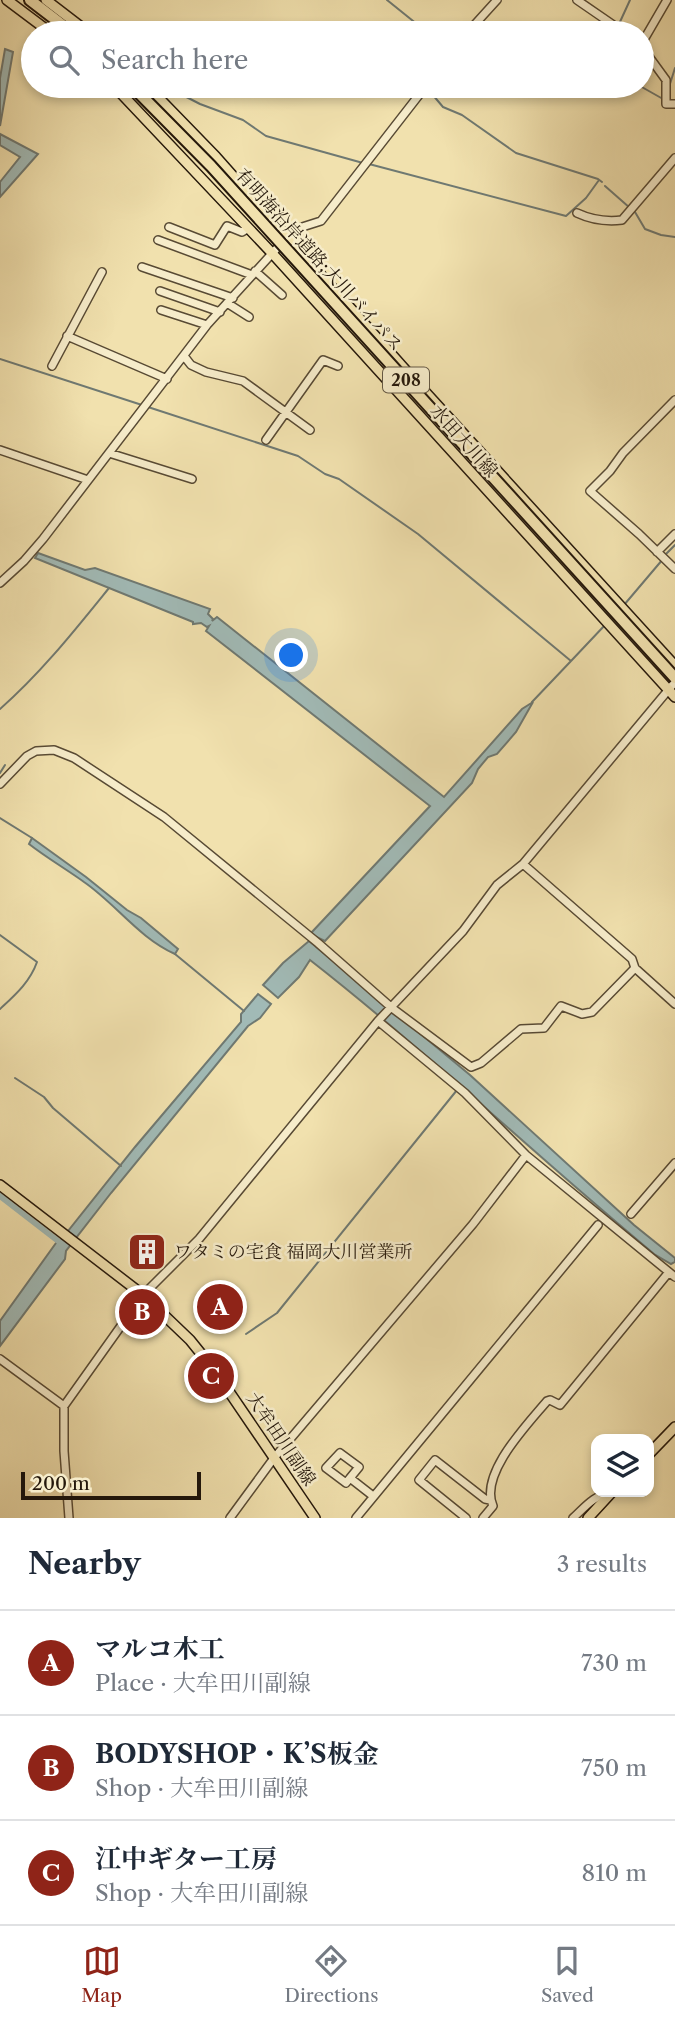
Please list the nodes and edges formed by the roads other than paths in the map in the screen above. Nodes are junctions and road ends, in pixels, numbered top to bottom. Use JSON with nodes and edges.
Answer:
{"nodes":[{"id":1,"x":7,"y":0,"type":"edge"},
{"id":2,"x":30,"y":0,"type":"edge"},
{"id":3,"x":36,"y":0,"type":"edge"},
{"id":4,"x":497,"y":0,"type":"edge"},
{"id":5,"x":577,"y":0,"type":"edge"},
{"id":6,"x":667,"y":0,"type":"edge"},
{"id":7,"x":48,"y":1,"type":"edge"},
{"id":8,"x":35,"y":21,"type":"edge"},
{"id":9,"x":57,"y":21,"type":"edge"},
{"id":10,"x":63,"y":21,"type":"edge"},
{"id":11,"x":74,"y":21,"type":"edge"},
{"id":12,"x":478,"y":21,"type":"edge"},
{"id":13,"x":608,"y":21,"type":"edge"},
{"id":14,"x":654,"y":23,"type":"edge"},
{"id":15,"x":654,"y":62,"type":"edge"},
{"id":16,"x":125,"y":98,"type":"edge"},
{"id":17,"x":146,"y":98,"type":"edge"},
{"id":18,"x":159,"y":98,"type":"edge"},
{"id":19,"x":417,"y":98,"type":"edge"},
{"id":20,"x":675,"y":104,"type":"edge"},
{"id":21,"x":675,"y":158,"type":"edge"},
{"id":22,"x":577,"y":213,"type":"dead end"},
{"id":23,"x":169,"y":227,"type":"dead end"},
{"id":24,"x":247,"y":229,"type":"junction"},
{"id":25,"x":288,"y":236,"type":"junction"},
{"id":26,"x":158,"y":240,"type":"dead end"},
{"id":27,"x":271,"y":252,"type":"junction"},
{"id":28,"x":142,"y":267,"type":"dead end"},
{"id":29,"x":102,"y":272,"type":"dead end"},
{"id":30,"x":254,"y":273,"type":"junction"},
{"id":31,"x":160,"y":291,"type":"dead end"},
{"id":32,"x":282,"y":295,"type":"dead end"},
{"id":33,"x":230,"y":300,"type":"junction"},
{"id":34,"x":162,"y":310,"type":"dead end"},
{"id":35,"x":220,"y":312,"type":"junction"},
{"id":36,"x":249,"y":317,"type":"dead end"},
{"id":37,"x":207,"y":326,"type":"junction"},
{"id":38,"x":67,"y":336,"type":"junction"},
{"id":39,"x":184,"y":356,"type":"junction"},
{"id":40,"x":52,"y":366,"type":"dead end"},
{"id":41,"x":338,"y":366,"type":"dead end"},
{"id":42,"x":167,"y":379,"type":"junction"},
{"id":43,"x":675,"y":400,"type":"edge"},
{"id":44,"x":287,"y":412,"type":"junction"},
{"id":45,"x":310,"y":430,"type":"dead end"},
{"id":46,"x":266,"y":440,"type":"dead end"},
{"id":47,"x":0,"y":450,"type":"edge"},
{"id":48,"x":110,"y":453,"type":"junction"},
{"id":49,"x":88,"y":480,"type":"junction"},
{"id":50,"x":192,"y":480,"type":"dead end"},
{"id":51,"x":675,"y":534,"type":"edge"},
{"id":52,"x":657,"y":552,"type":"junction"},
{"id":53,"x":675,"y":569,"type":"edge"},
{"id":54,"x":0,"y":583,"type":"edge"},
{"id":55,"x":675,"y":666,"type":"edge"},
{"id":56,"x":674,"y":684,"type":"edge"},
{"id":57,"x":0,"y":784,"type":"edge"},
{"id":58,"x":523,"y":864,"type":"junction"},
{"id":59,"x":635,"y":968,"type":"junction"},
{"id":60,"x":675,"y":1004,"type":"edge"},
{"id":61,"x":391,"y":1009,"type":"junction"},
{"id":62,"x":379,"y":1020,"type":"junction"},
{"id":63,"x":526,"y":1154,"type":"junction"},
{"id":64,"x":675,"y":1163,"type":"edge"},
{"id":65,"x":0,"y":1185,"type":"edge"},
{"id":66,"x":631,"y":1214,"type":"dead end"},
{"id":67,"x":598,"y":1224,"type":"dead end"},
{"id":68,"x":672,"y":1274,"type":"edge"},
{"id":69,"x":143,"y":1295,"type":"junction"},
{"id":70,"x":0,"y":1359,"type":"edge"},
{"id":71,"x":64,"y":1406,"type":"junction"},
{"id":72,"x":675,"y":1427,"type":"edge"},
{"id":73,"x":654,"y":1449,"type":"edge"},
{"id":74,"x":274,"y":1458,"type":"junction"},
{"id":75,"x":350,"y":1478,"type":"junction"},
{"id":76,"x":373,"y":1496,"type":"junction"},
{"id":77,"x":597,"y":1497,"type":"edge"},
{"id":78,"x":607,"y":1497,"type":"edge"},
{"id":79,"x":490,"y":1500,"type":"junction"},
{"id":80,"x":69,"y":1518,"type":"edge"},
{"id":81,"x":230,"y":1518,"type":"edge"},
{"id":82,"x":315,"y":1518,"type":"edge"},
{"id":83,"x":356,"y":1518,"type":"edge"},
{"id":84,"x":466,"y":1518,"type":"edge"},
{"id":85,"x":483,"y":1518,"type":"edge"},
{"id":86,"x":573,"y":1518,"type":"edge"},
{"id":87,"x":588,"y":1518,"type":"edge"}],
"edges":[{"from":1,"to":8,"type":"main road"},
{"from":2,"to":9,"type":"highway"},
{"from":3,"to":10,"type":"highway"},
{"from":4,"to":12,"type":"street"},
{"from":5,"to":13,"type":"street"},
{"from":6,"to":14,"type":"street"},
{"from":7,"to":11,"type":"main road"},
{"from":15,"to":20,"type":"street"},
{"from":16,"to":24,"type":"main road","name":"水田大川線"},
{"from":17,"to":56,"type":"highway","name":"有明海沿岸道路;大川バイパス","number":"208","bridge":true},
{"from":18,"to":25,"type":"main road","name":"水田大川線"},
{"from":19,"to":25,"type":"street"},
{"from":21,"to":22,"type":"street"},
{"from":23,"to":24,"type":"street"},
{"from":24,"to":27,"type":"main road","name":"水田大川線"},
{"from":25,"to":27,"type":"street"},
{"from":25,"to":55,"type":"main road","name":"水田大川線"},
{"from":26,"to":30,"type":"street"},
{"from":27,"to":30,"type":"street"},
{"from":27,"to":56,"type":"main road","name":"水田大川線"},
{"from":28,"to":33,"type":"street"},
{"from":29,"to":38,"type":"street"},
{"from":30,"to":32,"type":"street"},
{"from":30,"to":33,"type":"street"},
{"from":31,"to":35,"type":"street"},
{"from":33,"to":35,"type":"street"},
{"from":33,"to":36,"type":"street"},
{"from":34,"to":37,"type":"street"},
{"from":35,"to":37,"type":"street"},
{"from":37,"to":39,"type":"street"},
{"from":38,"to":40,"type":"street"},
{"from":38,"to":42,"type":"street"},
{"from":39,"to":42,"type":"street"},
{"from":39,"to":44,"type":"street"},
{"from":41,"to":44,"type":"street"},
{"from":42,"to":48,"type":"street"},
{"from":43,"to":52,"type":"street"},
{"from":44,"to":45,"type":"street"},
{"from":44,"to":46,"type":"street"},
{"from":47,"to":49,"type":"street"},
{"from":48,"to":49,"type":"street"},
{"from":48,"to":50,"type":"street"},
{"from":49,"to":54,"type":"street"},
{"from":51,"to":52,"type":"street"},
{"from":52,"to":53,"type":"street"},
{"from":56,"to":58,"type":"street"},
{"from":57,"to":61,"type":"street"},
{"from":58,"to":59,"type":"street"},
{"from":58,"to":61,"type":"street"},
{"from":59,"to":60,"type":"street"},
{"from":59,"to":61,"type":"street"},
{"from":61,"to":62,"type":"street"},
{"from":62,"to":63,"type":"street"},
{"from":62,"to":69,"type":"street"},
{"from":63,"to":68,"type":"street"},
{"from":63,"to":74,"type":"street"},
{"from":64,"to":66,"type":"street"},
{"from":65,"to":69,"type":"main road","name":"大牟田川副線"},
{"from":67,"to":76,"type":"street"},
{"from":68,"to":79,"type":"street"},
{"from":69,"to":71,"type":"street"},
{"from":69,"to":74,"type":"main road","name":"大牟田川副線"},
{"from":70,"to":71,"type":"street"},
{"from":71,"to":80,"type":"street"},
{"from":72,"to":73,"type":"main road"},
{"from":74,"to":81,"type":"street"},
{"from":74,"to":82,"type":"main road","name":"大牟田川副線"},
{"from":75,"to":75,"type":"street"},
{"from":75,"to":76,"type":"street"},
{"from":76,"to":83,"type":"street"},
{"from":77,"to":86,"type":"street"},
{"from":78,"to":87,"type":"main road"},
{"from":79,"to":84,"type":"street"},
{"from":79,"to":85,"type":"street"}]}
